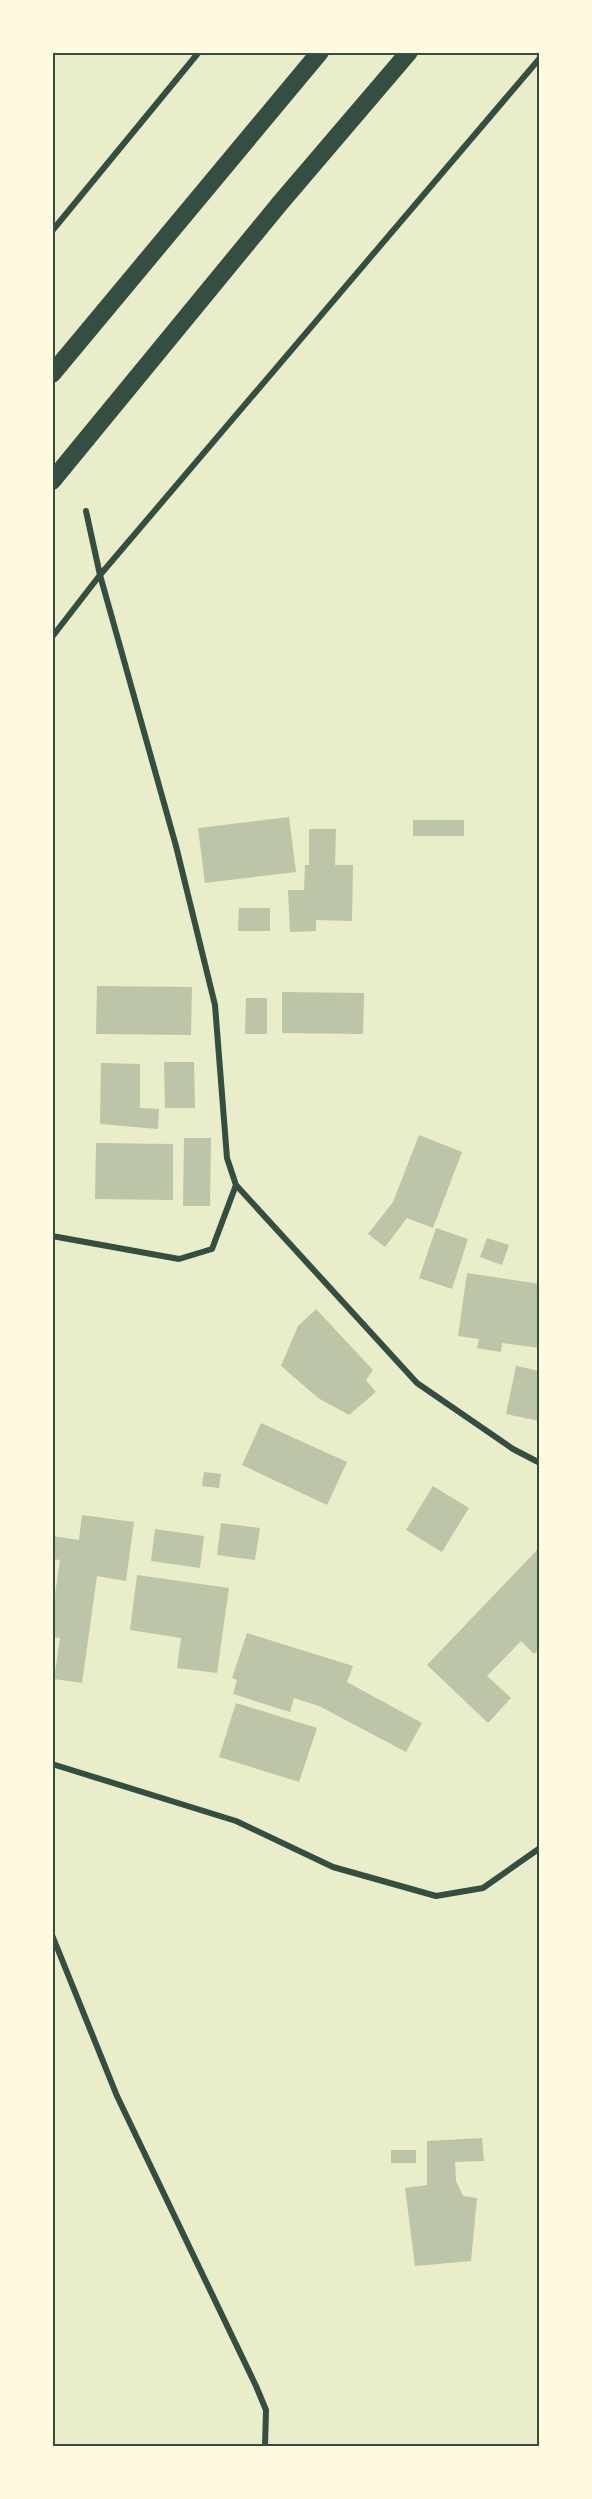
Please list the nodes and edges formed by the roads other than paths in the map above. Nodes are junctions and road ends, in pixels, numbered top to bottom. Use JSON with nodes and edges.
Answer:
{"nodes":[{"id":1,"x":199,"y":52,"type":"edge"},
{"id":2,"x":320,"y":52,"type":"edge"},
{"id":3,"x":409,"y":52,"type":"edge"},
{"id":4,"x":540,"y":58,"type":"edge"},
{"id":5,"x":52,"y":231,"type":"edge"},
{"id":6,"x":52,"y":374,"type":"edge"},
{"id":7,"x":52,"y":481,"type":"edge"},
{"id":8,"x":86,"y":511,"type":"dead end"},
{"id":9,"x":100,"y":575,"type":"junction"},
{"id":10,"x":52,"y":637,"type":"edge"},
{"id":11,"x":236,"y":1185,"type":"junction"},
{"id":12,"x":52,"y":1236,"type":"edge"},
{"id":13,"x":540,"y":1463,"type":"edge"},
{"id":14,"x":52,"y":1764,"type":"edge"},
{"id":15,"x":540,"y":1848,"type":"edge"},
{"id":16,"x":52,"y":1935,"type":"edge"},
{"id":17,"x":265,"y":2446,"type":"edge"}],
"edges":[{"from":1,"to":5,"type":"street"},
{"from":2,"to":6,"type":"highway"},
{"from":3,"to":7,"type":"highway"},
{"from":4,"to":9,"type":"street"},
{"from":8,"to":9,"type":"street"},
{"from":9,"to":10,"type":"street"},
{"from":9,"to":11,"type":"street"},
{"from":11,"to":12,"type":"street"},
{"from":11,"to":13,"type":"street"},
{"from":14,"to":15,"type":"street"},
{"from":16,"to":17,"type":"street"}]}
